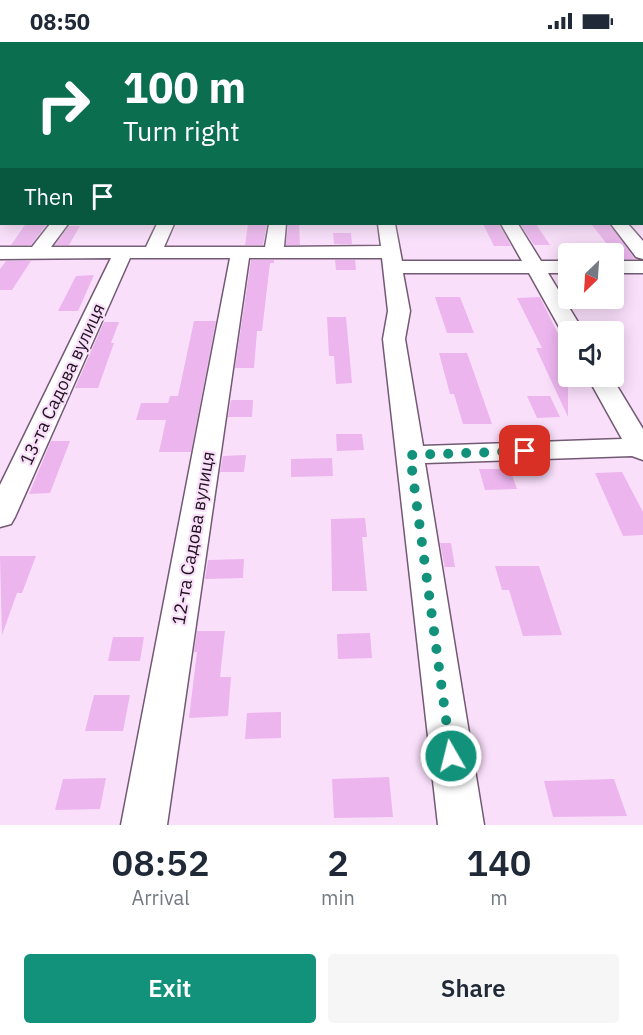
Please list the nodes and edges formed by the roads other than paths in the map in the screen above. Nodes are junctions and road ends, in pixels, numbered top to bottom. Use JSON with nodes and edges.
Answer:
{"nodes":[{"id":1,"x":58,"y":225,"type":"edge"},
{"id":2,"x":165,"y":225,"type":"edge"},
{"id":3,"x":277,"y":225,"type":"edge"},
{"id":4,"x":387,"y":225,"type":"edge"},
{"id":5,"x":511,"y":225,"type":"edge"},
{"id":6,"x":620,"y":225,"type":"edge"},
{"id":7,"x":124,"y":251,"type":"junction"},
{"id":8,"x":153,"y":251,"type":"junction"},
{"id":9,"x":241,"y":251,"type":"junction"},
{"id":10,"x":274,"y":251,"type":"junction"},
{"id":11,"x":38,"y":252,"type":"junction"},
{"id":12,"x":643,"y":253,"type":"edge"},
{"id":13,"x":3,"y":257,"type":"edge"},
{"id":14,"x":391,"y":260,"type":"junction"},
{"id":15,"x":558,"y":267,"type":"edge"},
{"id":16,"x":624,"y":267,"type":"edge"},
{"id":17,"x":643,"y":267,"type":"edge"},
{"id":18,"x":536,"y":268,"type":"junction"},
{"id":19,"x":567,"y":321,"type":"edge"},
{"id":20,"x":605,"y":387,"type":"edge"},
{"id":21,"x":642,"y":449,"type":"edge"},
{"id":22,"x":410,"y":455,"type":"junction"},
{"id":23,"x":0,"y":517,"type":"edge"},
{"id":24,"x":144,"y":825,"type":"edge"},
{"id":25,"x":460,"y":825,"type":"edge"}],
"edges":[{"from":1,"to":11,"type":"street"},
{"from":2,"to":8,"type":"street"},
{"from":3,"to":10,"type":"street"},
{"from":4,"to":14,"type":"street"},
{"from":5,"to":18,"type":"street"},
{"from":6,"to":12,"type":"street"},
{"from":7,"to":8,"type":"street"},
{"from":7,"to":11,"type":"street"},
{"from":7,"to":23,"type":"street","name":"13-та Садова вулиця"},
{"from":8,"to":9,"type":"street"},
{"from":9,"to":10,"type":"street"},
{"from":9,"to":24,"type":"street","name":"12-та Садова вулиця"},
{"from":10,"to":14,"type":"street"},
{"from":11,"to":13,"type":"street"},
{"from":14,"to":18,"type":"street"},
{"from":14,"to":22,"type":"street"},
{"from":15,"to":18,"type":"street"},
{"from":16,"to":17,"type":"street"},
{"from":18,"to":19,"type":"street"},
{"from":20,"to":21,"type":"street"},
{"from":21,"to":22,"type":"street"},
{"from":22,"to":25,"type":"street"}]}
